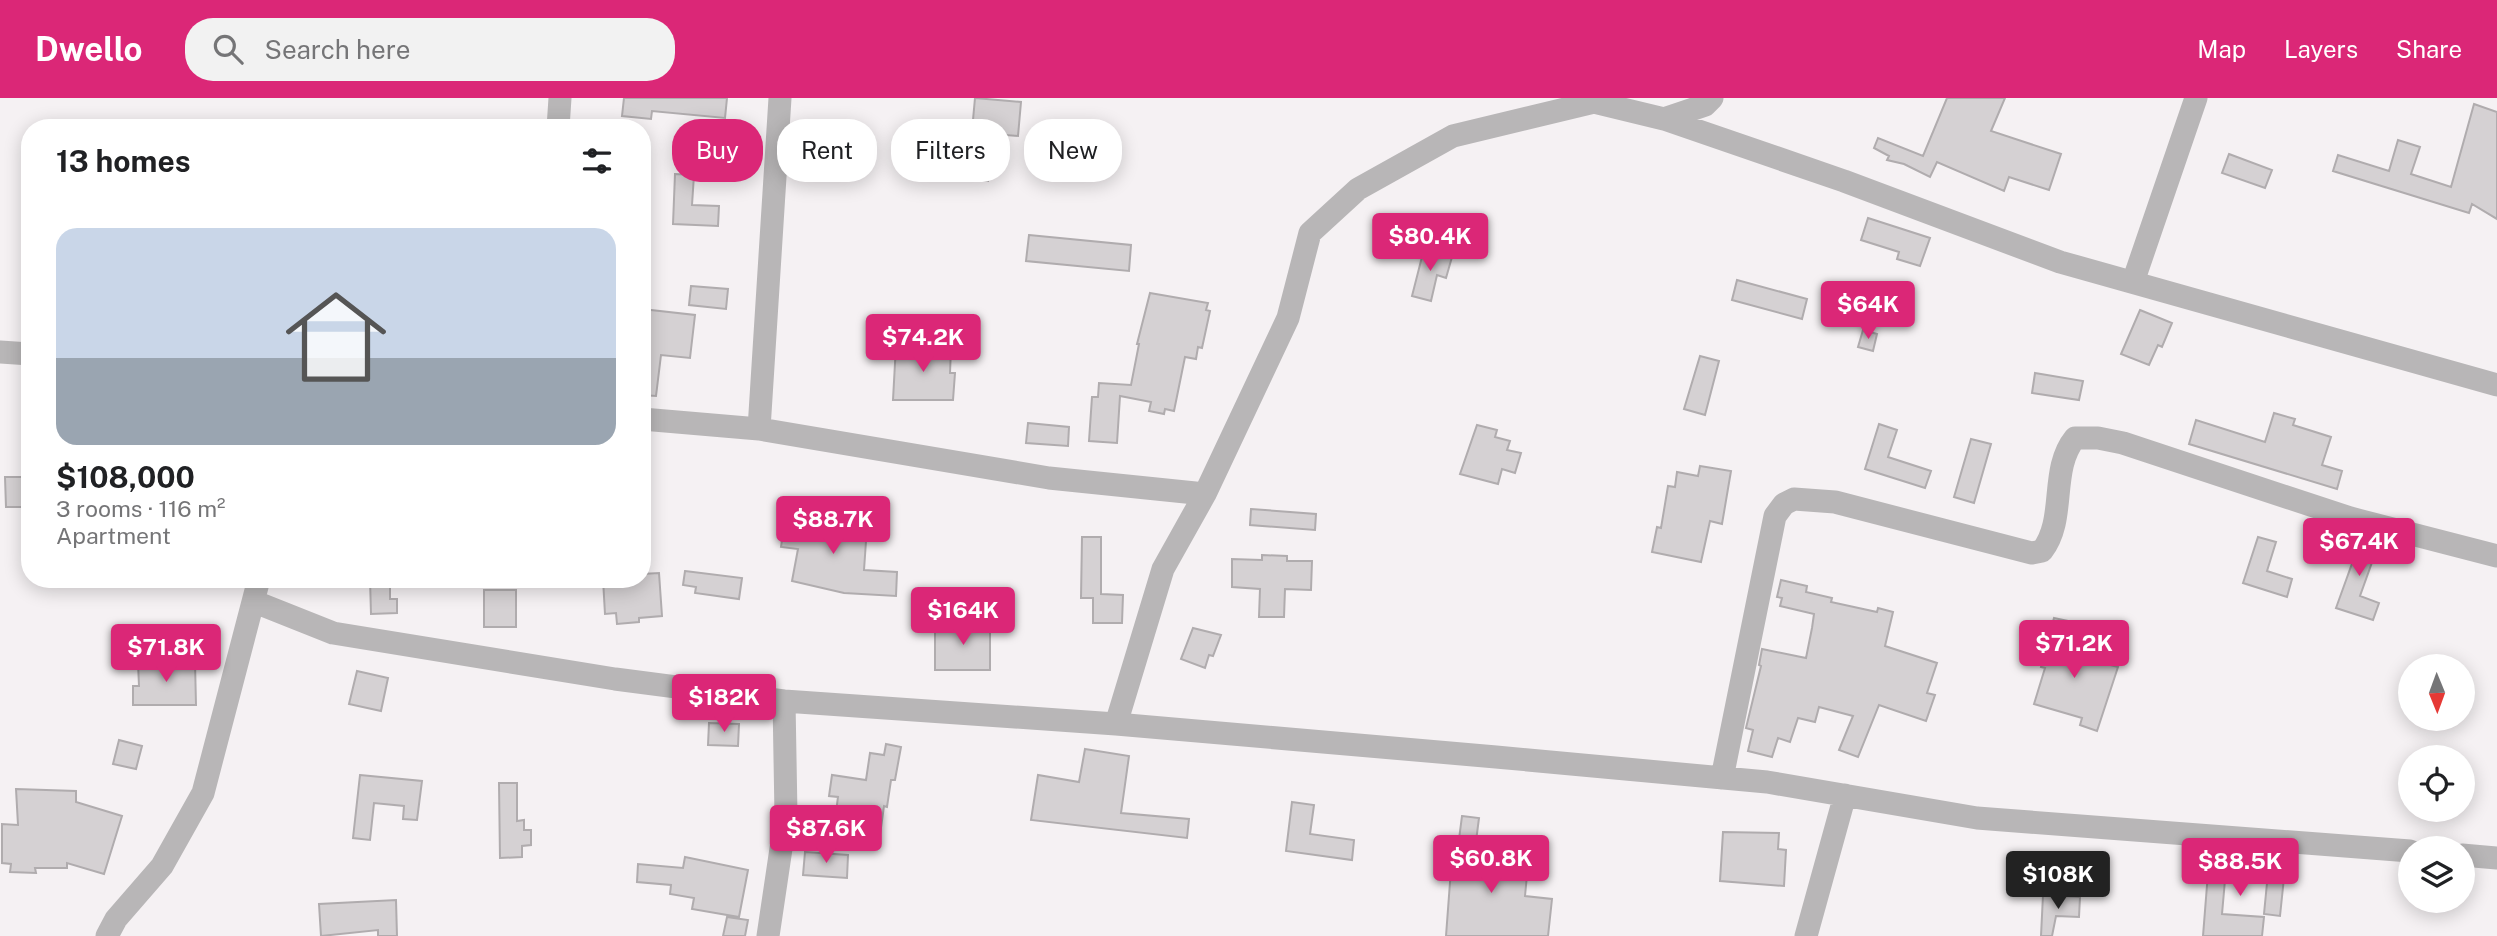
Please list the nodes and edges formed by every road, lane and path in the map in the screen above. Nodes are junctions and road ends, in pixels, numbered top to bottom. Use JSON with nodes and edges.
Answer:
{"nodes":[{"id":1,"x":559,"y":98,"type":"edge"},
{"id":2,"x":780,"y":98,"type":"edge"},
{"id":3,"x":1712,"y":98,"type":"edge"},
{"id":4,"x":2196,"y":98,"type":"edge"},
{"id":5,"x":1590,"y":100,"type":"edge"},
{"id":6,"x":558,"y":119,"type":"edge"},
{"id":7,"x":1664,"y":119,"type":"junction"},
{"id":8,"x":2133,"y":282,"type":"junction"},
{"id":9,"x":0,"y":352,"type":"edge"},
{"id":10,"x":21,"y":353,"type":"edge"},
{"id":11,"x":2497,"y":385,"type":"edge"},
{"id":12,"x":651,"y":420,"type":"edge"},
{"id":13,"x":759,"y":429,"type":"junction"},
{"id":14,"x":1205,"y":494,"type":"junction"},
{"id":15,"x":2497,"y":555,"type":"edge"},
{"id":16,"x":257,"y":588,"type":"edge"},
{"id":17,"x":255,"y":602,"type":"junction"},
{"id":18,"x":785,"y":701,"type":"junction"},
{"id":19,"x":1116,"y":724,"type":"junction"},
{"id":20,"x":1722,"y":778,"type":"junction"},
{"id":21,"x":1845,"y":795,"type":"junction"},
{"id":22,"x":2398,"y":850,"type":"edge"},
{"id":23,"x":2475,"y":856,"type":"edge"},
{"id":24,"x":2497,"y":858,"type":"edge"},
{"id":25,"x":107,"y":936,"type":"edge"},
{"id":26,"x":768,"y":936,"type":"edge"},
{"id":27,"x":1806,"y":936,"type":"edge"}],
"edges":[{"from":1,"to":6,"type":"street"},
{"from":2,"to":13,"type":"street"},
{"from":3,"to":7,"type":"street"},
{"from":4,"to":8,"type":"street"},
{"from":5,"to":7,"type":"street"},
{"from":5,"to":14,"type":"street"},
{"from":7,"to":8,"type":"street"},
{"from":8,"to":11,"type":"street"},
{"from":9,"to":10,"type":"street"},
{"from":12,"to":13,"type":"street"},
{"from":13,"to":14,"type":"street"},
{"from":14,"to":19,"type":"street"},
{"from":15,"to":20,"type":"street"},
{"from":16,"to":17,"type":"street"},
{"from":17,"to":18,"type":"street"},
{"from":17,"to":25,"type":"street"},
{"from":18,"to":19,"type":"street"},
{"from":18,"to":26,"type":"street"},
{"from":19,"to":20,"type":"street"},
{"from":20,"to":21,"type":"street"},
{"from":21,"to":22,"type":"street"},
{"from":21,"to":27,"type":"street"},
{"from":23,"to":24,"type":"street"}]}
